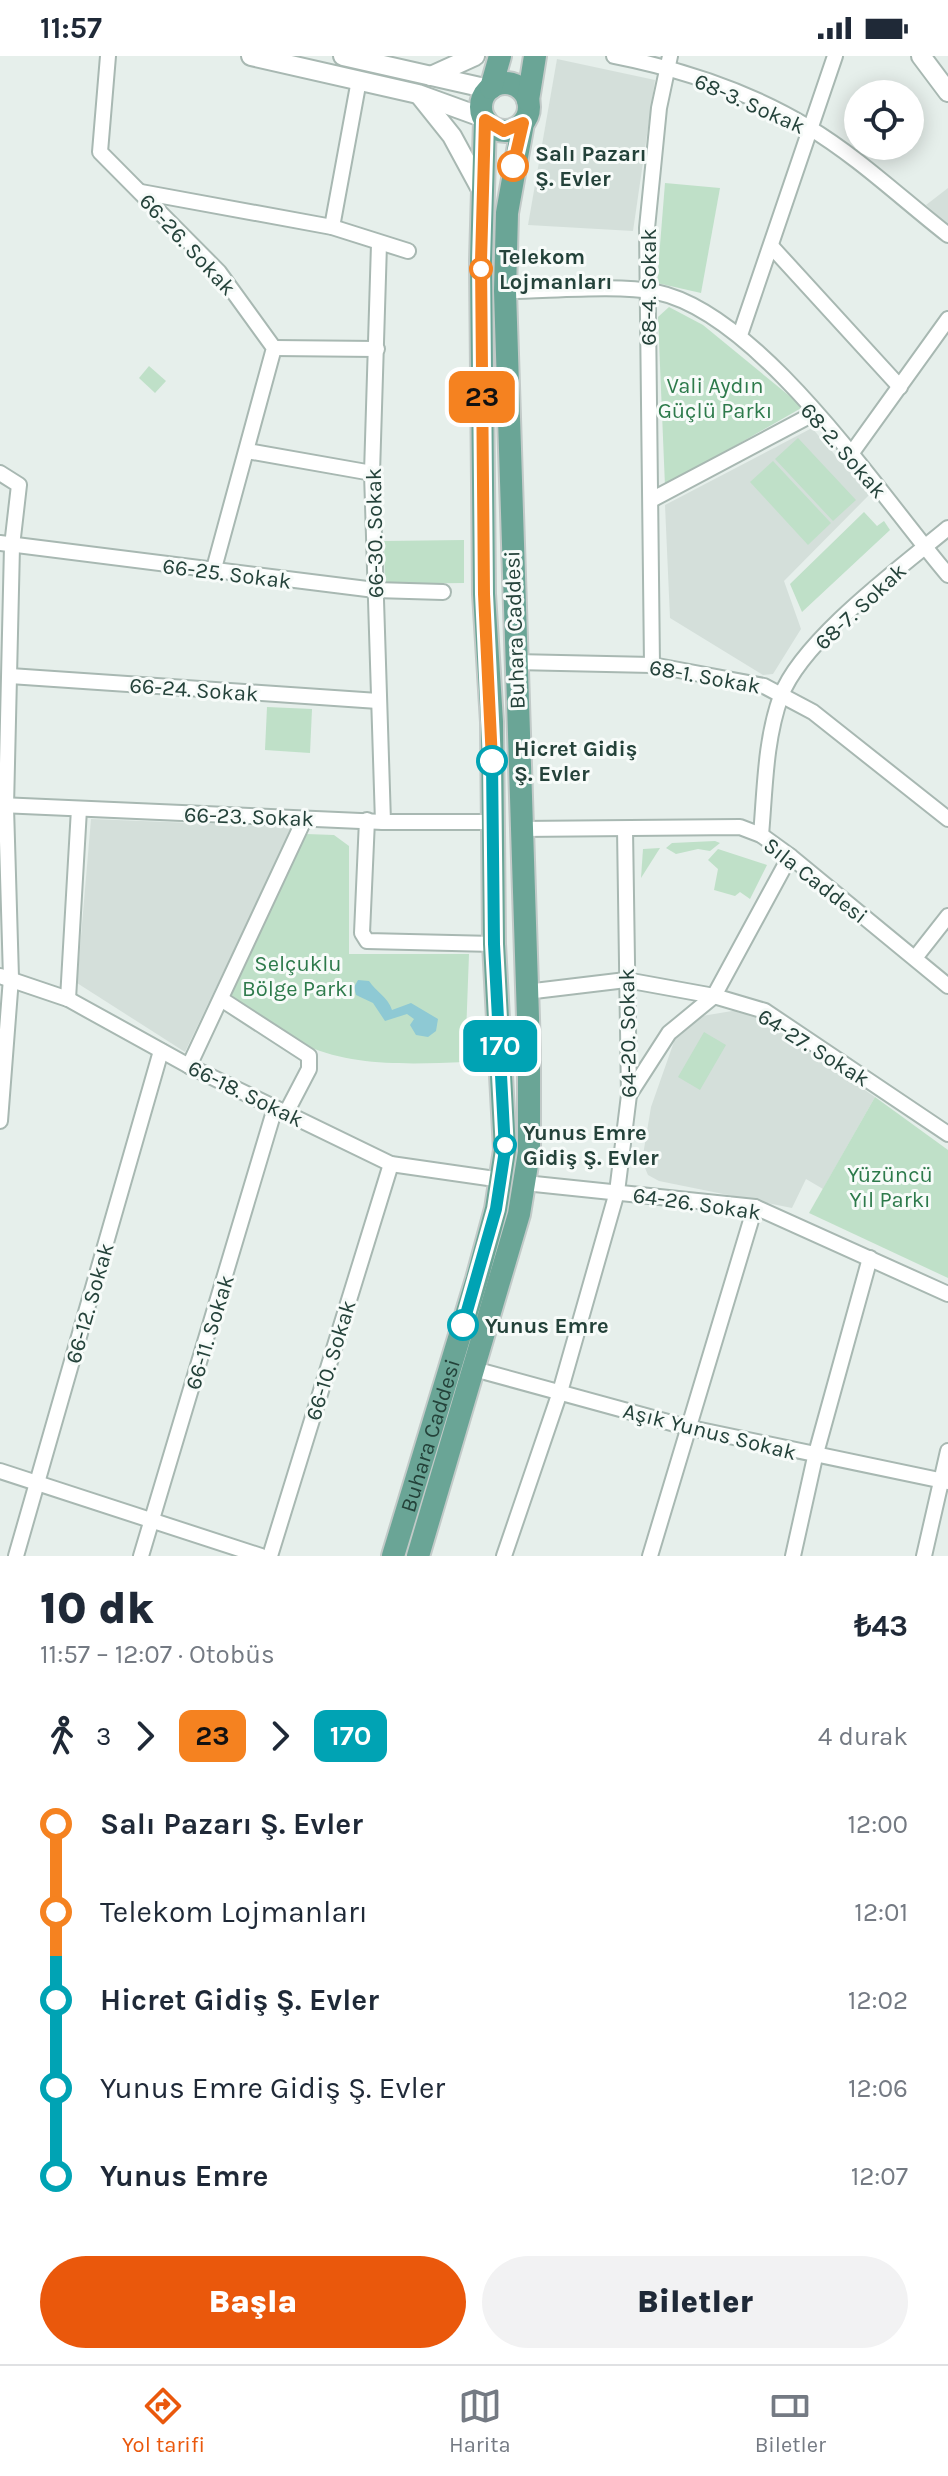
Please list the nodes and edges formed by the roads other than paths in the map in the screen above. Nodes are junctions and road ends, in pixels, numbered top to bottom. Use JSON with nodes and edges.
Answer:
{"nodes":[{"id":1,"x":108,"y":56,"type":"edge"},
{"id":2,"x":251,"y":56,"type":"edge"},
{"id":3,"x":343,"y":56,"type":"edge"},
{"id":4,"x":475,"y":56,"type":"edge"},
{"id":5,"x":500,"y":56,"type":"edge"},
{"id":6,"x":535,"y":56,"type":"edge"},
{"id":7,"x":614,"y":56,"type":"edge"},
{"id":8,"x":835,"y":56,"type":"edge"},
{"id":9,"x":921,"y":56,"type":"edge"},
{"id":10,"x":668,"y":62,"type":"edge"},
{"id":11,"x":431,"y":76,"type":"junction"},
{"id":12,"x":359,"y":80,"type":"junction"},
{"id":13,"x":490,"y":88,"type":"junction"},
{"id":14,"x":948,"y":92,"type":"edge"},
{"id":15,"x":418,"y":94,"type":"junction"},
{"id":16,"x":528,"y":100,"type":"junction"},
{"id":17,"x":485,"y":119,"type":"junction"},
{"id":18,"x":523,"y":123,"type":"junction"},
{"id":19,"x":810,"y":128,"type":"junction"},
{"id":20,"x":141,"y":192,"type":"junction"},
{"id":21,"x":484,"y":196,"type":"junction"},
{"id":22,"x":332,"y":227,"type":"junction"},
{"id":23,"x":948,"y":235,"type":"edge"},
{"id":24,"x":379,"y":244,"type":"junction"},
{"id":25,"x":771,"y":246,"type":"junction"},
{"id":26,"x":408,"y":251,"type":"dead end"},
{"id":27,"x":505,"y":291,"type":"junction"},
{"id":28,"x":646,"y":291,"type":"junction"},
{"id":29,"x":948,"y":319,"type":"edge"},
{"id":30,"x":740,"y":335,"type":"junction"},
{"id":31,"x":274,"y":348,"type":"junction"},
{"id":32,"x":377,"y":349,"type":"junction"},
{"id":33,"x":900,"y":387,"type":"junction"},
{"id":34,"x":815,"y":413,"type":"junction"},
{"id":35,"x":247,"y":451,"type":"junction"},
{"id":36,"x":851,"y":454,"type":"junction"},
{"id":37,"x":0,"y":473,"type":"edge"},
{"id":38,"x":372,"y":473,"type":"junction"},
{"id":39,"x":653,"y":499,"type":"junction"},
{"id":40,"x":948,"y":528,"type":"edge"},
{"id":41,"x":6,"y":545,"type":"edge"},
{"id":42,"x":925,"y":548,"type":"junction"},
{"id":43,"x":213,"y":572,"type":"junction"},
{"id":44,"x":948,"y":575,"type":"edge"},
{"id":45,"x":375,"y":590,"type":"junction"},
{"id":46,"x":443,"y":592,"type":"dead end"},
{"id":47,"x":515,"y":662,"type":"junction"},
{"id":48,"x":652,"y":665,"type":"junction"},
{"id":49,"x":10,"y":676,"type":"junction"},
{"id":50,"x":782,"y":693,"type":"junction"},
{"id":51,"x":378,"y":701,"type":"junction"},
{"id":52,"x":3,"y":806,"type":"edge"},
{"id":53,"x":79,"y":809,"type":"junction"},
{"id":54,"x":305,"y":818,"type":"junction"},
{"id":55,"x":948,"y":819,"type":"edge"},
{"id":56,"x":367,"y":820,"type":"junction"},
{"id":57,"x":383,"y":822,"type":"junction"},
{"id":58,"x":493,"y":822,"type":"junction"},
{"id":59,"x":520,"y":829,"type":"junction"},
{"id":60,"x":625,"y":829,"type":"junction"},
{"id":61,"x":761,"y":835,"type":"junction"},
{"id":62,"x":790,"y":856,"type":"junction"},
{"id":63,"x":948,"y":916,"type":"edge"},
{"id":64,"x":494,"y":944,"type":"junction"},
{"id":65,"x":915,"y":958,"type":"junction"},
{"id":66,"x":5,"y":977,"type":"edge"},
{"id":67,"x":626,"y":980,"type":"junction"},
{"id":68,"x":948,"y":986,"type":"edge"},
{"id":69,"x":526,"y":992,"type":"junction"},
{"id":70,"x":714,"y":996,"type":"junction"},
{"id":71,"x":68,"y":999,"type":"junction"},
{"id":72,"x":221,"y":999,"type":"junction"},
{"id":73,"x":161,"y":1051,"type":"junction"},
{"id":74,"x":189,"y":1066,"type":"junction"},
{"id":75,"x":629,"y":1095,"type":"junction"},
{"id":76,"x":281,"y":1110,"type":"junction"},
{"id":77,"x":0,"y":1121,"type":"edge"},
{"id":78,"x":948,"y":1134,"type":"edge"},
{"id":79,"x":391,"y":1164,"type":"junction"},
{"id":80,"x":502,"y":1180,"type":"junction"},
{"id":81,"x":525,"y":1183,"type":"junction"},
{"id":82,"x":617,"y":1192,"type":"junction"},
{"id":83,"x":755,"y":1207,"type":"junction"},
{"id":84,"x":870,"y":1258,"type":"junction"},
{"id":85,"x":948,"y":1294,"type":"edge"},
{"id":86,"x":474,"y":1369,"type":"junction"},
{"id":87,"x":560,"y":1392,"type":"junction"},
{"id":88,"x":686,"y":1427,"type":"junction"},
{"id":89,"x":948,"y":1451,"type":"edge"},
{"id":90,"x":815,"y":1457,"type":"junction"},
{"id":91,"x":0,"y":1471,"type":"edge"},
{"id":92,"x":945,"y":1481,"type":"edge"},
{"id":93,"x":38,"y":1483,"type":"junction"},
{"id":94,"x":151,"y":1520,"type":"junction"},
{"id":95,"x":16,"y":1556,"type":"edge"},
{"id":96,"x":141,"y":1556,"type":"edge"},
{"id":97,"x":261,"y":1556,"type":"edge"},
{"id":98,"x":270,"y":1556,"type":"edge"},
{"id":99,"x":393,"y":1556,"type":"edge"},
{"id":100,"x":418,"y":1556,"type":"edge"},
{"id":101,"x":504,"y":1556,"type":"edge"},
{"id":102,"x":650,"y":1556,"type":"edge"},
{"id":103,"x":793,"y":1556,"type":"edge"},
{"id":104,"x":924,"y":1556,"type":"edge"}],
"edges":[{"from":1,"to":20,"type":"street","name":"66-26. Sokak"},
{"from":2,"to":12,"type":"street"},
{"from":3,"to":11,"type":"street"},
{"from":4,"to":11,"type":"street"},
{"from":5,"to":13,"type":"main road"},
{"from":6,"to":16,"type":"main road"},
{"from":7,"to":10,"type":"street","name":"68-3. Sokak"},
{"from":8,"to":19,"type":"street"},
{"from":9,"to":14,"type":"street"},
{"from":10,"to":19,"type":"street","name":"68-3. Sokak"},
{"from":10,"to":28,"type":"street","name":"68-4. Sokak"},
{"from":11,"to":13,"type":"street"},
{"from":12,"to":15,"type":"street"},
{"from":12,"to":22,"type":"street"},
{"from":13,"to":16,"type":"main road"},
{"from":13,"to":17,"type":"main road"},
{"from":15,"to":17,"type":"street"},
{"from":15,"to":21,"type":"street"},
{"from":16,"to":18,"type":"main road"},
{"from":17,"to":18,"type":"main road"},
{"from":17,"to":21,"type":"main road","name":"Buhara Caddesi"},
{"from":18,"to":27,"type":"main road","name":"Buhara Caddesi"},
{"from":19,"to":23,"type":"street","name":"68-3. Sokak"},
{"from":19,"to":25,"type":"street"},
{"from":20,"to":22,"type":"street"},
{"from":20,"to":31,"type":"street","name":"66-26. Sokak"},
{"from":21,"to":58,"type":"main road","name":"Buhara Caddesi"},
{"from":22,"to":24,"type":"street"},
{"from":24,"to":26,"type":"street"},
{"from":24,"to":32,"type":"street","name":"66-30. Sokak"},
{"from":25,"to":30,"type":"street"},
{"from":25,"to":33,"type":"street"},
{"from":27,"to":28,"type":"street","name":"68-2. Sokak"},
{"from":27,"to":47,"type":"main road","name":"Buhara Caddesi"},
{"from":28,"to":30,"type":"street","name":"68-2. Sokak"},
{"from":28,"to":39,"type":"street","name":"68-4. Sokak"},
{"from":29,"to":33,"type":"street"},
{"from":30,"to":34,"type":"street","name":"68-2. Sokak"},
{"from":31,"to":32,"type":"street"},
{"from":31,"to":35,"type":"street"},
{"from":32,"to":38,"type":"street","name":"66-30. Sokak"},
{"from":33,"to":36,"type":"street"},
{"from":34,"to":36,"type":"street","name":"68-2. Sokak"},
{"from":34,"to":39,"type":"street"},
{"from":35,"to":38,"type":"street"},
{"from":35,"to":43,"type":"street"},
{"from":36,"to":42,"type":"street","name":"68-2. Sokak"},
{"from":37,"to":41,"type":"street"},
{"from":38,"to":45,"type":"street","name":"66-30. Sokak"},
{"from":39,"to":48,"type":"street","name":"68-4. Sokak"},
{"from":40,"to":42,"type":"street","name":"68-7. Sokak"},
{"from":41,"to":43,"type":"street","name":"66-25. Sokak"},
{"from":41,"to":49,"type":"street"},
{"from":42,"to":44,"type":"street","name":"68-2. Sokak"},
{"from":42,"to":50,"type":"street","name":"68-7. Sokak"},
{"from":43,"to":45,"type":"street","name":"66-25. Sokak"},
{"from":45,"to":46,"type":"street","name":"66-25. Sokak"},
{"from":45,"to":51,"type":"street","name":"66-30. Sokak"},
{"from":47,"to":48,"type":"street","name":"68-1. Sokak"},
{"from":47,"to":59,"type":"main road","name":"Buhara Caddesi"},
{"from":48,"to":50,"type":"street","name":"68-1. Sokak"},
{"from":49,"to":51,"type":"street","name":"66-24. Sokak"},
{"from":49,"to":52,"type":"street"},
{"from":50,"to":55,"type":"street","name":"68-1. Sokak"},
{"from":50,"to":61,"type":"street","name":"68-7. Sokak"},
{"from":51,"to":57,"type":"street","name":"66-30. Sokak"},
{"from":52,"to":53,"type":"street","name":"66-23. Sokak"},
{"from":52,"to":66,"type":"street"},
{"from":53,"to":54,"type":"street","name":"66-23. Sokak"},
{"from":53,"to":71,"type":"street"},
{"from":54,"to":56,"type":"street","name":"66-23. Sokak"},
{"from":54,"to":72,"type":"street"},
{"from":56,"to":57,"type":"street","name":"66-23. Sokak"},
{"from":56,"to":64,"type":"street"},
{"from":57,"to":58,"type":"street","name":"66-23. Sokak"},
{"from":58,"to":64,"type":"main road","name":"Buhara Caddesi"},
{"from":59,"to":60,"type":"street","name":"Sıla Caddesi"},
{"from":59,"to":69,"type":"main road","name":"Buhara Caddesi"},
{"from":60,"to":61,"type":"street","name":"Sıla Caddesi"},
{"from":60,"to":67,"type":"street","name":"64-20. Sokak"},
{"from":61,"to":62,"type":"street","name":"Sıla Caddesi"},
{"from":62,"to":65,"type":"street","name":"Sıla Caddesi"},
{"from":62,"to":70,"type":"street"},
{"from":63,"to":65,"type":"street"},
{"from":64,"to":80,"type":"main road","name":"Buhara Caddesi"},
{"from":65,"to":68,"type":"street","name":"Sıla Caddesi"},
{"from":66,"to":71,"type":"street","name":"66-18. Sokak"},
{"from":66,"to":77,"type":"street"},
{"from":67,"to":69,"type":"street","name":"64-27. Sokak"},
{"from":67,"to":70,"type":"street","name":"64-27. Sokak"},
{"from":67,"to":75,"type":"street","name":"64-20. Sokak"},
{"from":69,"to":81,"type":"main road","name":"Buhara Caddesi"},
{"from":70,"to":75,"type":"street"},
{"from":70,"to":78,"type":"street","name":"64-27. Sokak"},
{"from":71,"to":73,"type":"street","name":"66-18. Sokak"},
{"from":72,"to":74,"type":"street"},
{"from":72,"to":76,"type":"street","name":"66-11. Sokak"},
{"from":73,"to":74,"type":"street","name":"66-18. Sokak"},
{"from":73,"to":93,"type":"street","name":"66-12. Sokak"},
{"from":74,"to":76,"type":"street","name":"66-18. Sokak"},
{"from":75,"to":82,"type":"street","name":"64-20. Sokak"},
{"from":76,"to":79,"type":"street","name":"66-18. Sokak"},
{"from":76,"to":94,"type":"street","name":"66-11. Sokak"},
{"from":79,"to":80,"type":"street","name":"66-18. Sokak"},
{"from":79,"to":98,"type":"street","name":"66-10. Sokak"},
{"from":80,"to":99,"type":"main road","name":"Buhara Caddesi"},
{"from":81,"to":82,"type":"street","name":"64-26. Sokak"},
{"from":81,"to":86,"type":"main road","name":"Buhara Caddesi"},
{"from":82,"to":83,"type":"street","name":"64-26. Sokak"},
{"from":82,"to":87,"type":"street","name":"64-20. Sokak"},
{"from":83,"to":84,"type":"street","name":"64-26. Sokak"},
{"from":83,"to":88,"type":"street"},
{"from":84,"to":85,"type":"street","name":"64-26. Sokak"},
{"from":84,"to":90,"type":"street"},
{"from":86,"to":87,"type":"street","name":"Aşık Yunus Sokak"},
{"from":86,"to":100,"type":"main road","name":"Buhara Caddesi"},
{"from":87,"to":88,"type":"street","name":"Aşık Yunus Sokak"},
{"from":87,"to":101,"type":"street","name":"64-20. Sokak"},
{"from":88,"to":90,"type":"street","name":"Aşık Yunus Sokak"},
{"from":88,"to":102,"type":"street"},
{"from":89,"to":92,"type":"street"},
{"from":90,"to":92,"type":"street","name":"Aşık Yunus Sokak"},
{"from":90,"to":103,"type":"street"},
{"from":91,"to":93,"type":"street"},
{"from":92,"to":104,"type":"street"},
{"from":93,"to":94,"type":"street"},
{"from":93,"to":95,"type":"street","name":"66-12. Sokak"},
{"from":94,"to":96,"type":"street","name":"66-11. Sokak"},
{"from":94,"to":97,"type":"street"}]}
